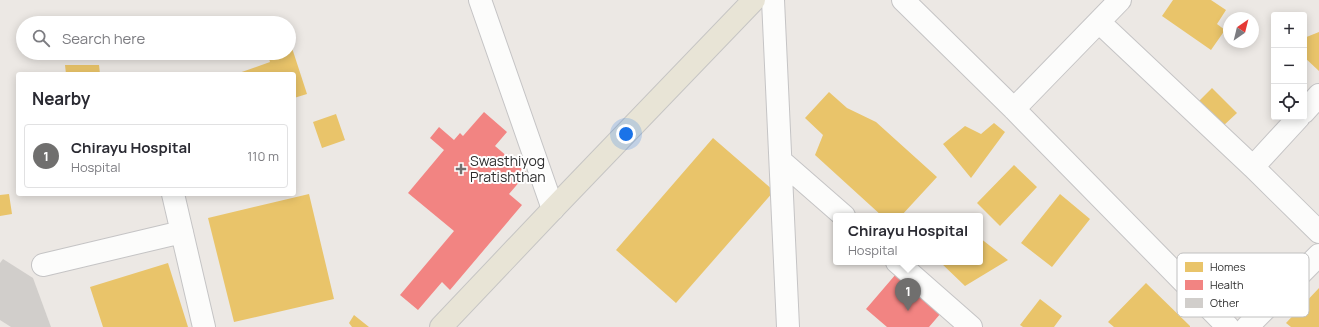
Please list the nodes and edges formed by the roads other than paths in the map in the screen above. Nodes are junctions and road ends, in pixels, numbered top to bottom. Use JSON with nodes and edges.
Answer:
{"nodes":[{"id":1,"x":480,"y":0,"type":"edge"},
{"id":2,"x":754,"y":0,"type":"edge"},
{"id":3,"x":774,"y":0,"type":"edge"},
{"id":4,"x":903,"y":0,"type":"edge"},
{"id":5,"x":1120,"y":0,"type":"edge"},
{"id":6,"x":1099,"y":22,"type":"junction"},
{"id":7,"x":1319,"y":95,"type":"edge"},
{"id":8,"x":1014,"y":109,"type":"junction"},
{"id":9,"x":1307,"y":109,"type":"edge"},
{"id":10,"x":1296,"y":120,"type":"edge"},
{"id":11,"x":781,"y":161,"type":"junction"},
{"id":12,"x":1253,"y":167,"type":"junction"},
{"id":13,"x":173,"y":196,"type":"edge"},
{"id":14,"x":553,"y":208,"type":"junction"},
{"id":15,"x":841,"y":213,"type":"edge"},
{"id":16,"x":182,"y":232,"type":"junction"},
{"id":17,"x":1319,"y":232,"type":"edge"},
{"id":18,"x":1319,"y":255,"type":"edge"},
{"id":19,"x":43,"y":265,"type":"dead end"},
{"id":20,"x":900,"y":265,"type":"edge"},
{"id":21,"x":1309,"y":265,"type":"edge"},
{"id":22,"x":1177,"y":275,"type":"edge"},
{"id":23,"x":1218,"y":317,"type":"edge"},
{"id":24,"x":1257,"y":317,"type":"edge"},
{"id":25,"x":204,"y":327,"type":"edge"},
{"id":26,"x":441,"y":327,"type":"edge"},
{"id":27,"x":788,"y":327,"type":"edge"},
{"id":28,"x":971,"y":327,"type":"edge"},
{"id":29,"x":1228,"y":327,"type":"edge"},
{"id":30,"x":1247,"y":327,"type":"edge"}],
"edges":[{"from":1,"to":14,"type":"street"},
{"from":2,"to":14,"type":"main road"},
{"from":3,"to":11,"type":"street"},
{"from":4,"to":8,"type":"street"},
{"from":5,"to":6,"type":"street"},
{"from":6,"to":8,"type":"street"},
{"from":6,"to":12,"type":"street"},
{"from":7,"to":9,"type":"street"},
{"from":8,"to":22,"type":"street"},
{"from":10,"to":12,"type":"street"},
{"from":11,"to":15,"type":"street"},
{"from":11,"to":27,"type":"street"},
{"from":12,"to":17,"type":"street"},
{"from":13,"to":16,"type":"street"},
{"from":14,"to":26,"type":"main road"},
{"from":16,"to":19,"type":"street"},
{"from":16,"to":25,"type":"street"},
{"from":18,"to":21,"type":"street"},
{"from":20,"to":28,"type":"street"},
{"from":23,"to":29,"type":"street"},
{"from":24,"to":30,"type":"street"}]}
